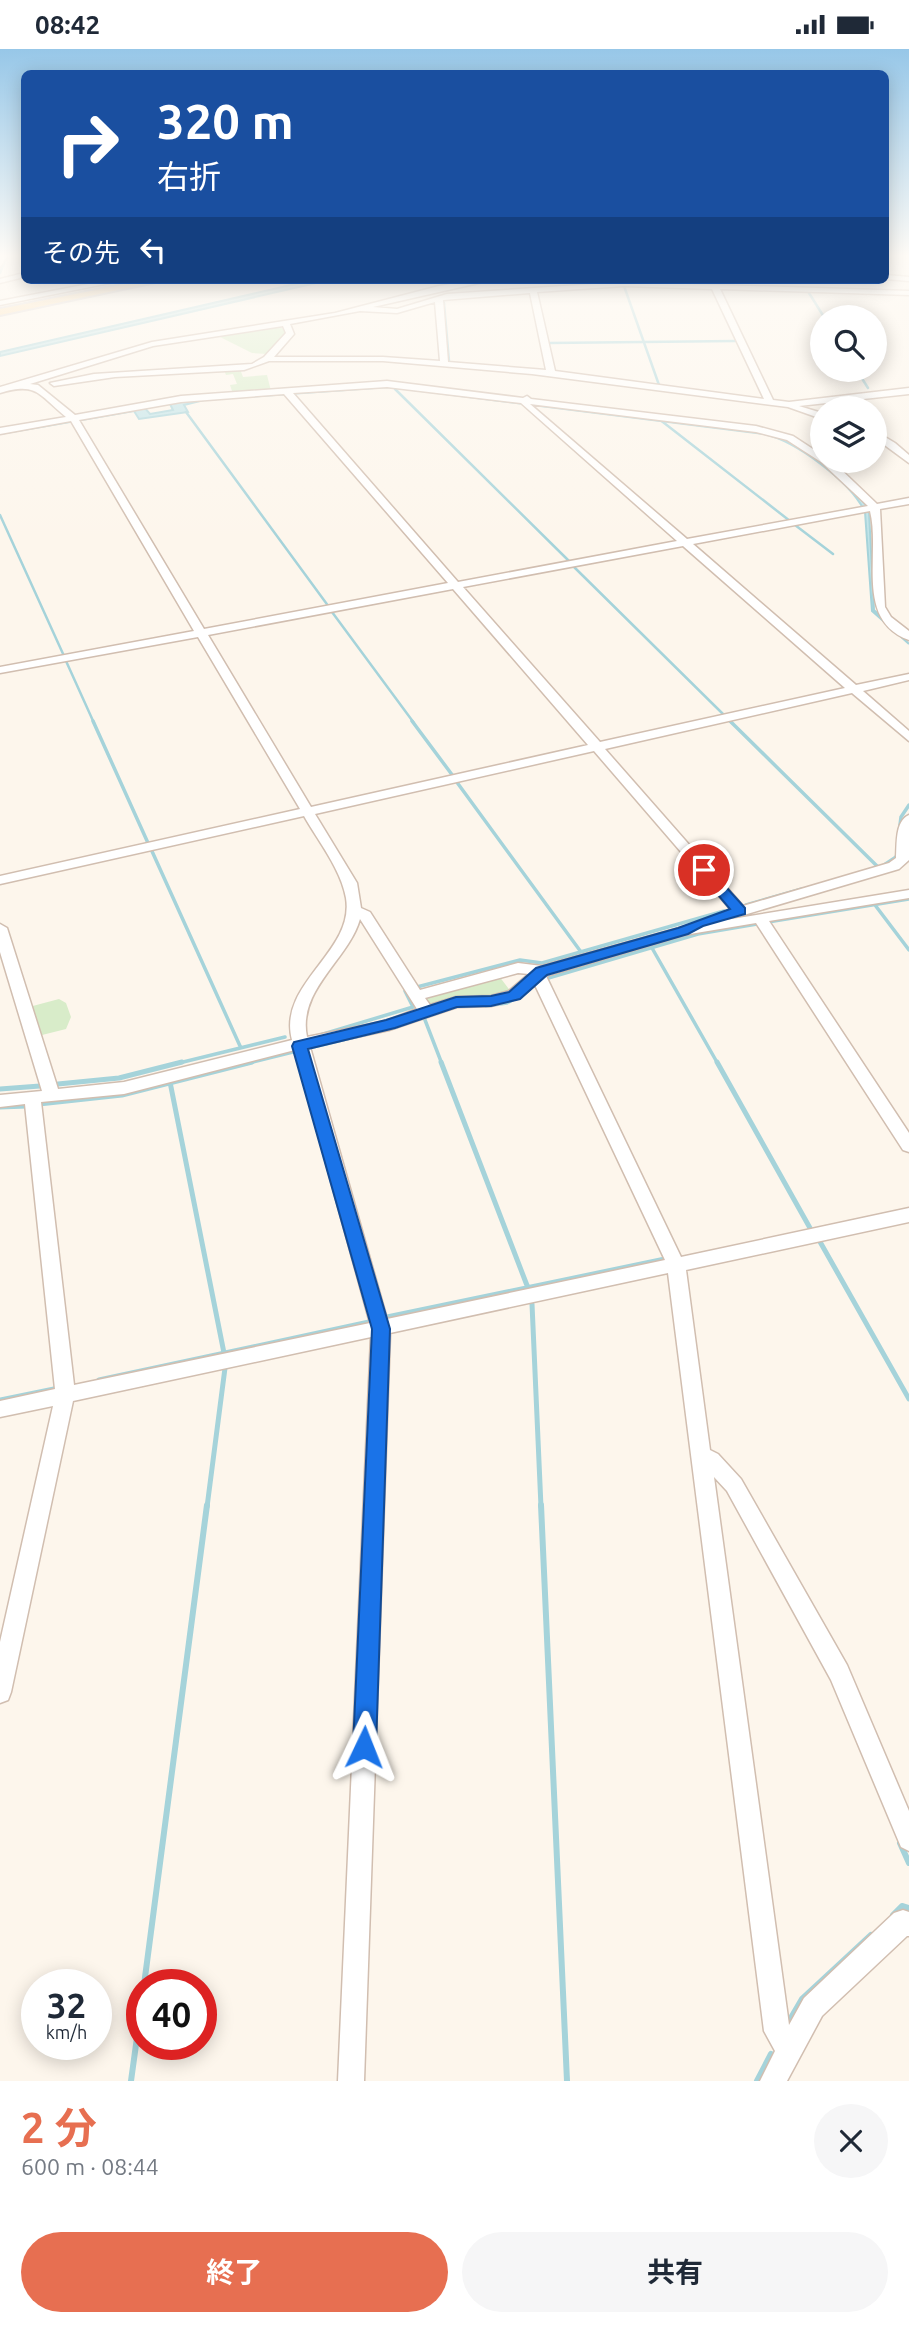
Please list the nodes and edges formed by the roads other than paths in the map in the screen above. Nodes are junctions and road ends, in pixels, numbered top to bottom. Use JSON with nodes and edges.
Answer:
{"nodes":[{"id":1,"x":129,"y":351,"type":"edge"},
{"id":2,"x":275,"y":351,"type":"edge"},
{"id":3,"x":443,"y":351,"type":"edge"},
{"id":4,"x":546,"y":351,"type":"edge"},
{"id":5,"x":745,"y":351,"type":"edge"},
{"id":6,"x":268,"y":359,"type":"junction"},
{"id":7,"x":444,"y":363,"type":"junction"},
{"id":8,"x":551,"y":373,"type":"junction"},
{"id":9,"x":20,"y":384,"type":"junction"},
{"id":10,"x":35,"y":387,"type":"junction"},
{"id":11,"x":0,"y":390,"type":"edge"},
{"id":12,"x":909,"y":391,"type":"edge"},
{"id":13,"x":287,"y":393,"type":"junction"},
{"id":14,"x":526,"y":401,"type":"junction"},
{"id":15,"x":770,"y":403,"type":"junction"},
{"id":16,"x":789,"y":405,"type":"junction"},
{"id":17,"x":810,"y":412,"type":"edge"},
{"id":18,"x":74,"y":419,"type":"junction"},
{"id":19,"x":0,"y":431,"type":"edge"},
{"id":20,"x":887,"y":442,"type":"edge"},
{"id":21,"x":810,"y":450,"type":"edge"},
{"id":22,"x":909,"y":460,"type":"edge"},
{"id":23,"x":836,"y":473,"type":"edge"},
{"id":24,"x":909,"y":501,"type":"edge"},
{"id":25,"x":870,"y":508,"type":"junction"},
{"id":26,"x":685,"y":543,"type":"junction"},
{"id":27,"x":454,"y":586,"type":"junction"},
{"id":28,"x":201,"y":633,"type":"junction"},
{"id":29,"x":909,"y":637,"type":"edge"},
{"id":30,"x":0,"y":670,"type":"edge"},
{"id":31,"x":909,"y":677,"type":"edge"},
{"id":32,"x":854,"y":689,"type":"junction"},
{"id":33,"x":909,"y":737,"type":"edge"},
{"id":34,"x":595,"y":747,"type":"junction"},
{"id":35,"x":306,"y":811,"type":"junction"},
{"id":36,"x":909,"y":819,"type":"edge"},
{"id":37,"x":0,"y":880,"type":"edge"},
{"id":38,"x":909,"y":894,"type":"edge"},
{"id":39,"x":355,"y":911,"type":"junction"},
{"id":40,"x":740,"y":911,"type":"junction"},
{"id":41,"x":760,"y":919,"type":"junction"},
{"id":42,"x":0,"y":928,"type":"edge"},
{"id":43,"x":683,"y":931,"type":"junction"},
{"id":44,"x":540,"y":977,"type":"junction"},
{"id":45,"x":416,"y":996,"type":"junction"},
{"id":46,"x":426,"y":1011,"type":"junction"},
{"id":47,"x":300,"y":1046,"type":"junction"},
{"id":48,"x":52,"y":1097,"type":"junction"},
{"id":49,"x":33,"y":1099,"type":"junction"},
{"id":50,"x":0,"y":1101,"type":"edge"},
{"id":51,"x":909,"y":1146,"type":"edge"},
{"id":52,"x":909,"y":1215,"type":"edge"},
{"id":53,"x":676,"y":1265,"type":"junction"},
{"id":54,"x":381,"y":1329,"type":"junction"},
{"id":55,"x":65,"y":1395,"type":"junction"},
{"id":56,"x":0,"y":1409,"type":"edge"},
{"id":57,"x":702,"y":1455,"type":"junction"},
{"id":58,"x":0,"y":1692,"type":"edge"},
{"id":59,"x":909,"y":1839,"type":"edge"},
{"id":60,"x":909,"y":1924,"type":"edge"},
{"id":61,"x":789,"y":2049,"type":"junction"},
{"id":62,"x":351,"y":2081,"type":"edge"},
{"id":63,"x":773,"y":2081,"type":"edge"}],
"edges":[{"from":1,"to":9,"type":"street"},
{"from":2,"to":6,"type":"street"},
{"from":3,"to":7,"type":"street"},
{"from":4,"to":8,"type":"street"},
{"from":5,"to":15,"type":"street"},
{"from":6,"to":7,"type":"street"},
{"from":6,"to":10,"type":"street"},
{"from":7,"to":8,"type":"street"},
{"from":8,"to":15,"type":"street"},
{"from":9,"to":10,"type":"street"},
{"from":9,"to":11,"type":"street"},
{"from":10,"to":18,"type":"street"},
{"from":12,"to":16,"type":"street"},
{"from":13,"to":14,"type":"street"},
{"from":13,"to":18,"type":"street"},
{"from":13,"to":27,"type":"street"},
{"from":14,"to":21,"type":"street"},
{"from":14,"to":26,"type":"street"},
{"from":15,"to":16,"type":"street"},
{"from":16,"to":17,"type":"street"},
{"from":18,"to":19,"type":"street"},
{"from":18,"to":28,"type":"street"},
{"from":20,"to":22,"type":"street"},
{"from":23,"to":25,"type":"street"},
{"from":24,"to":25,"type":"street"},
{"from":25,"to":26,"type":"street"},
{"from":25,"to":29,"type":"street"},
{"from":26,"to":27,"type":"street"},
{"from":26,"to":32,"type":"street"},
{"from":27,"to":28,"type":"street"},
{"from":27,"to":34,"type":"street"},
{"from":28,"to":30,"type":"street"},
{"from":28,"to":35,"type":"street"},
{"from":31,"to":32,"type":"street"},
{"from":32,"to":33,"type":"street"},
{"from":32,"to":34,"type":"street"},
{"from":34,"to":35,"type":"street"},
{"from":34,"to":40,"type":"street"},
{"from":35,"to":37,"type":"street"},
{"from":35,"to":39,"type":"street"},
{"from":36,"to":40,"type":"street"},
{"from":38,"to":41,"type":"street"},
{"from":39,"to":45,"type":"street"},
{"from":39,"to":47,"type":"street"},
{"from":40,"to":43,"type":"street"},
{"from":41,"to":43,"type":"street"},
{"from":41,"to":51,"type":"street"},
{"from":42,"to":48,"type":"street"},
{"from":43,"to":44,"type":"street"},
{"from":44,"to":45,"type":"street"},
{"from":44,"to":46,"type":"street"},
{"from":44,"to":53,"type":"street"},
{"from":45,"to":46,"type":"street"},
{"from":46,"to":47,"type":"street"},
{"from":47,"to":48,"type":"street"},
{"from":47,"to":54,"type":"street"},
{"from":48,"to":49,"type":"street"},
{"from":49,"to":50,"type":"street"},
{"from":49,"to":55,"type":"street"},
{"from":52,"to":53,"type":"street"},
{"from":53,"to":54,"type":"street"},
{"from":53,"to":57,"type":"street"},
{"from":54,"to":55,"type":"street"},
{"from":54,"to":62,"type":"street"},
{"from":55,"to":56,"type":"street"},
{"from":55,"to":58,"type":"street"},
{"from":57,"to":59,"type":"street"},
{"from":57,"to":61,"type":"street"},
{"from":60,"to":61,"type":"street"},
{"from":61,"to":63,"type":"street"}]}
